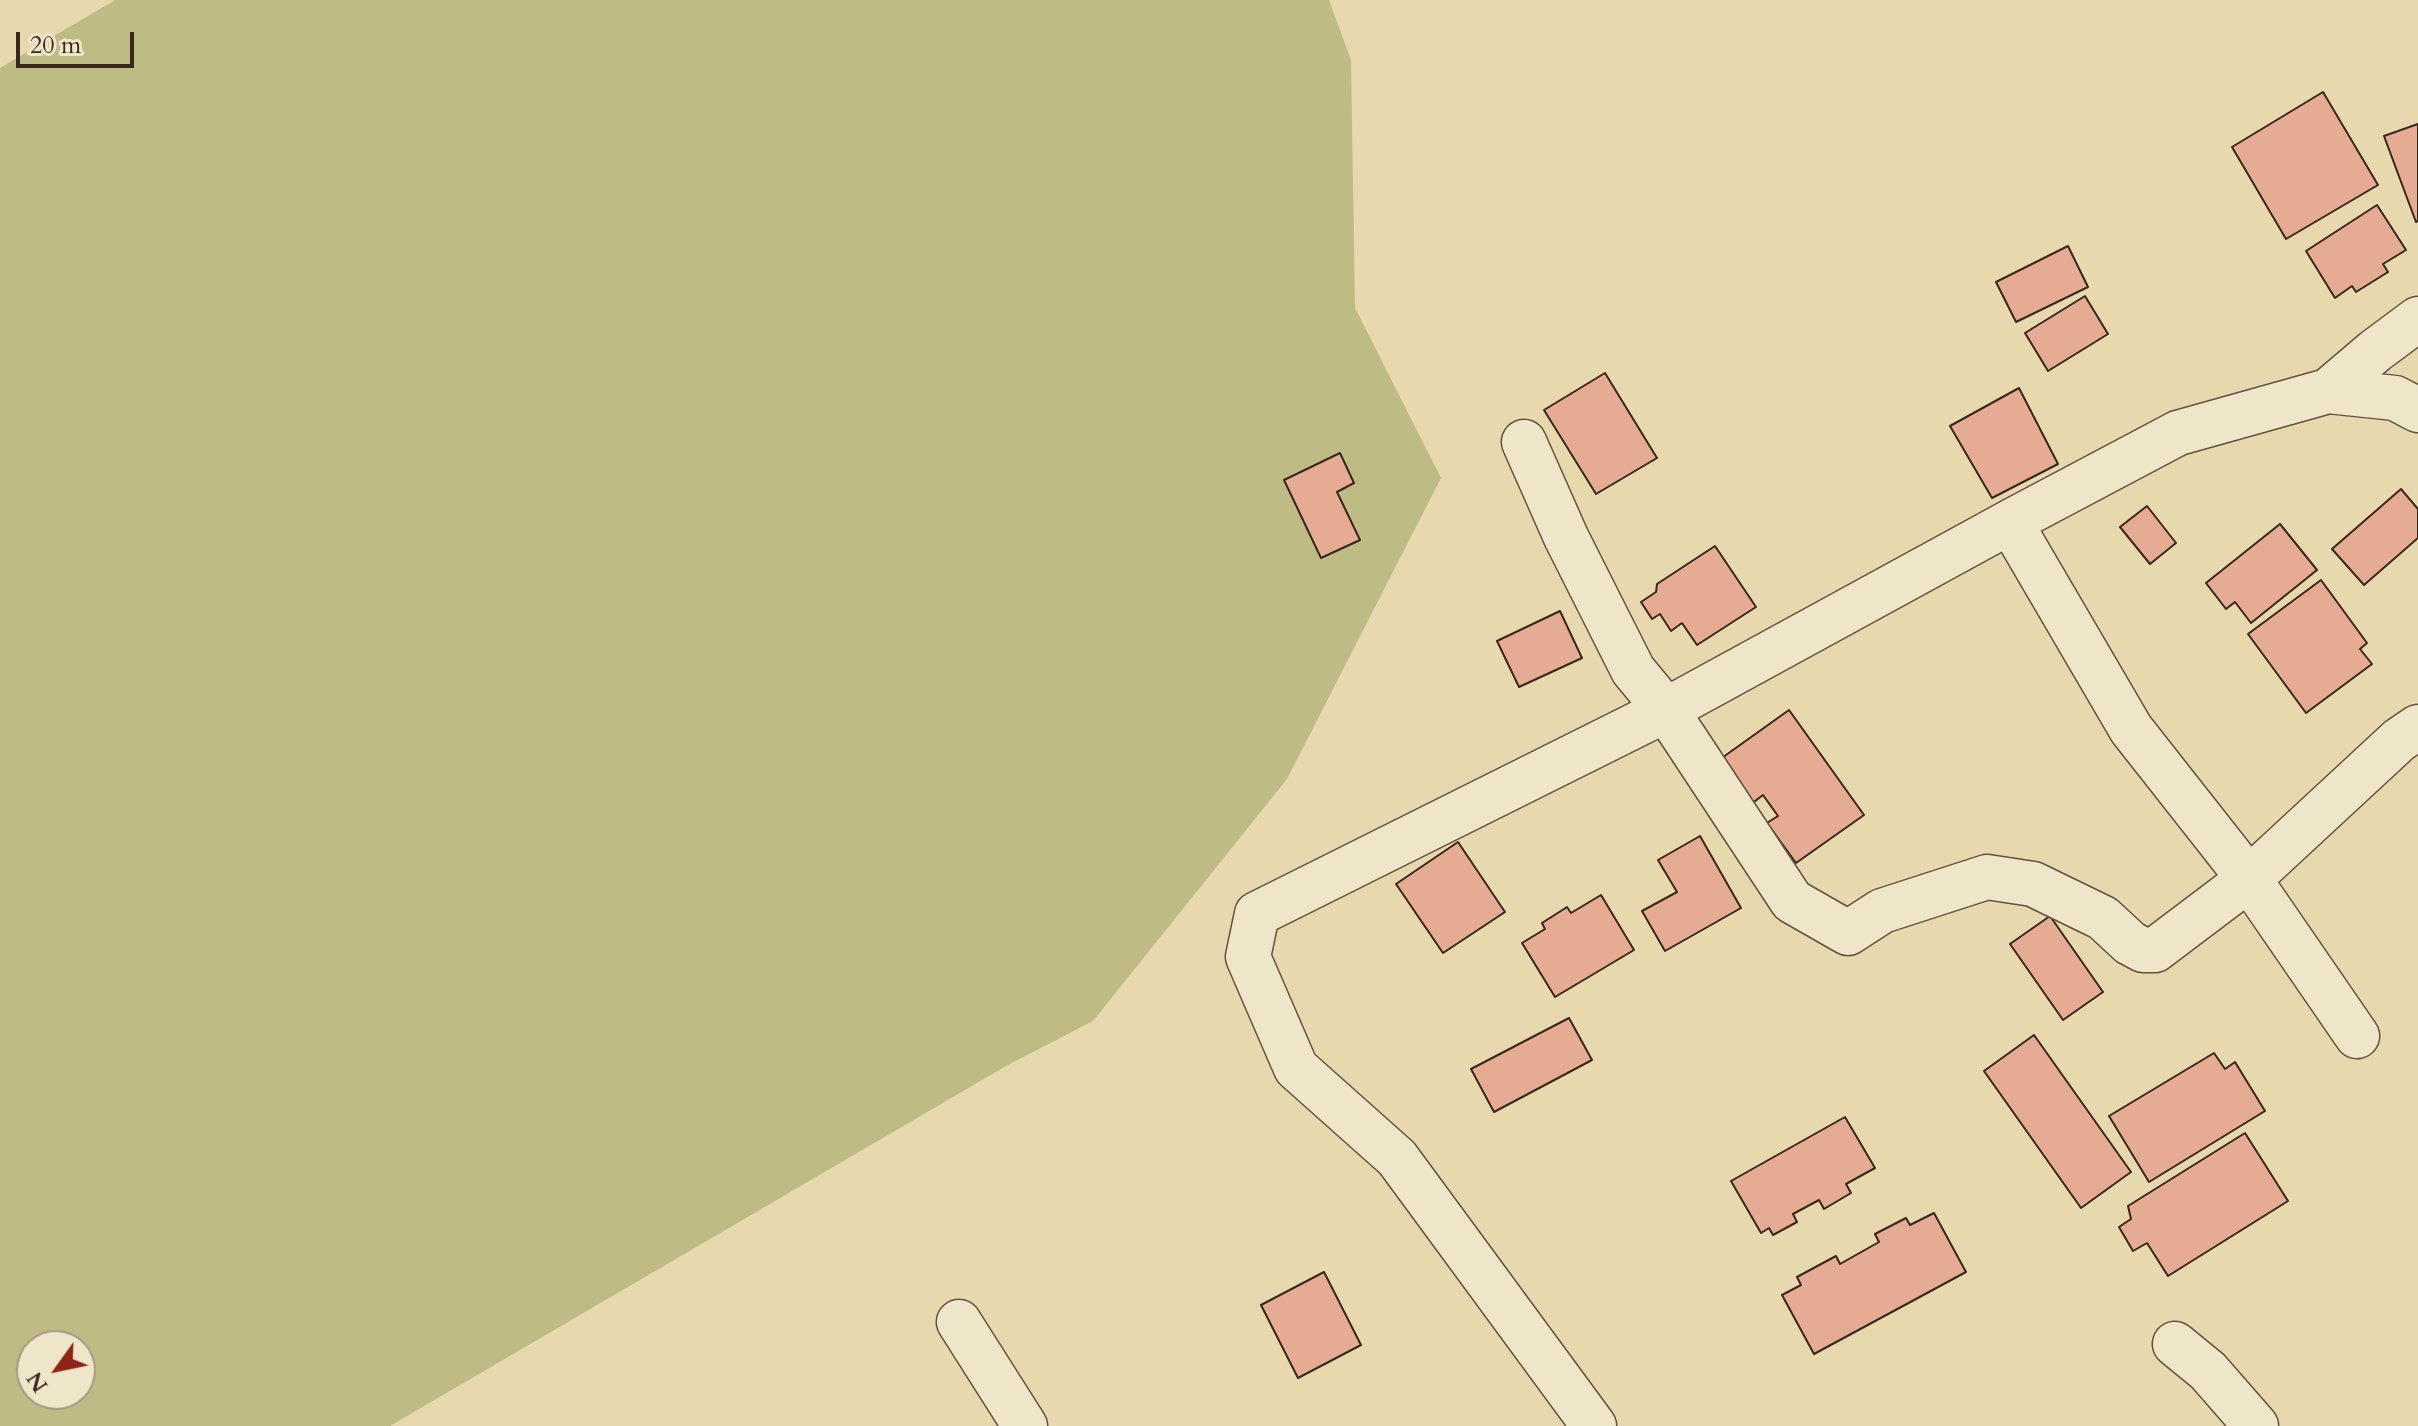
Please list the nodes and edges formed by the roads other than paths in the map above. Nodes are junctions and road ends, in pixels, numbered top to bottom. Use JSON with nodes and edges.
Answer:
{"nodes":[{"id":1,"x":2418,"y":319,"type":"edge"},
{"id":2,"x":2328,"y":391,"type":"junction"},
{"id":3,"x":2418,"y":410,"type":"edge"},
{"id":4,"x":1524,"y":442,"type":"dead end"},
{"id":5,"x":2010,"y":522,"type":"junction"},
{"id":6,"x":1666,"y":710,"type":"junction"},
{"id":7,"x":2418,"y":727,"type":"edge"},
{"id":8,"x":2249,"y":879,"type":"junction"},
{"id":9,"x":2357,"y":1036,"type":"dead end"},
{"id":10,"x":959,"y":1322,"type":"dead end"},
{"id":11,"x":2175,"y":1344,"type":"dead end"},
{"id":12,"x":1025,"y":1426,"type":"edge"},
{"id":13,"x":1594,"y":1426,"type":"edge"},
{"id":14,"x":2256,"y":1426,"type":"edge"}],
"edges":[{"from":1,"to":2,"type":"street"},
{"from":2,"to":3,"type":"street"},
{"from":2,"to":5,"type":"street"},
{"from":4,"to":6,"type":"street"},
{"from":5,"to":6,"type":"street"},
{"from":5,"to":8,"type":"street"},
{"from":6,"to":8,"type":"street"},
{"from":6,"to":13,"type":"street"},
{"from":7,"to":8,"type":"street"},
{"from":8,"to":9,"type":"street"},
{"from":10,"to":12,"type":"street"},
{"from":11,"to":14,"type":"street"}]}
